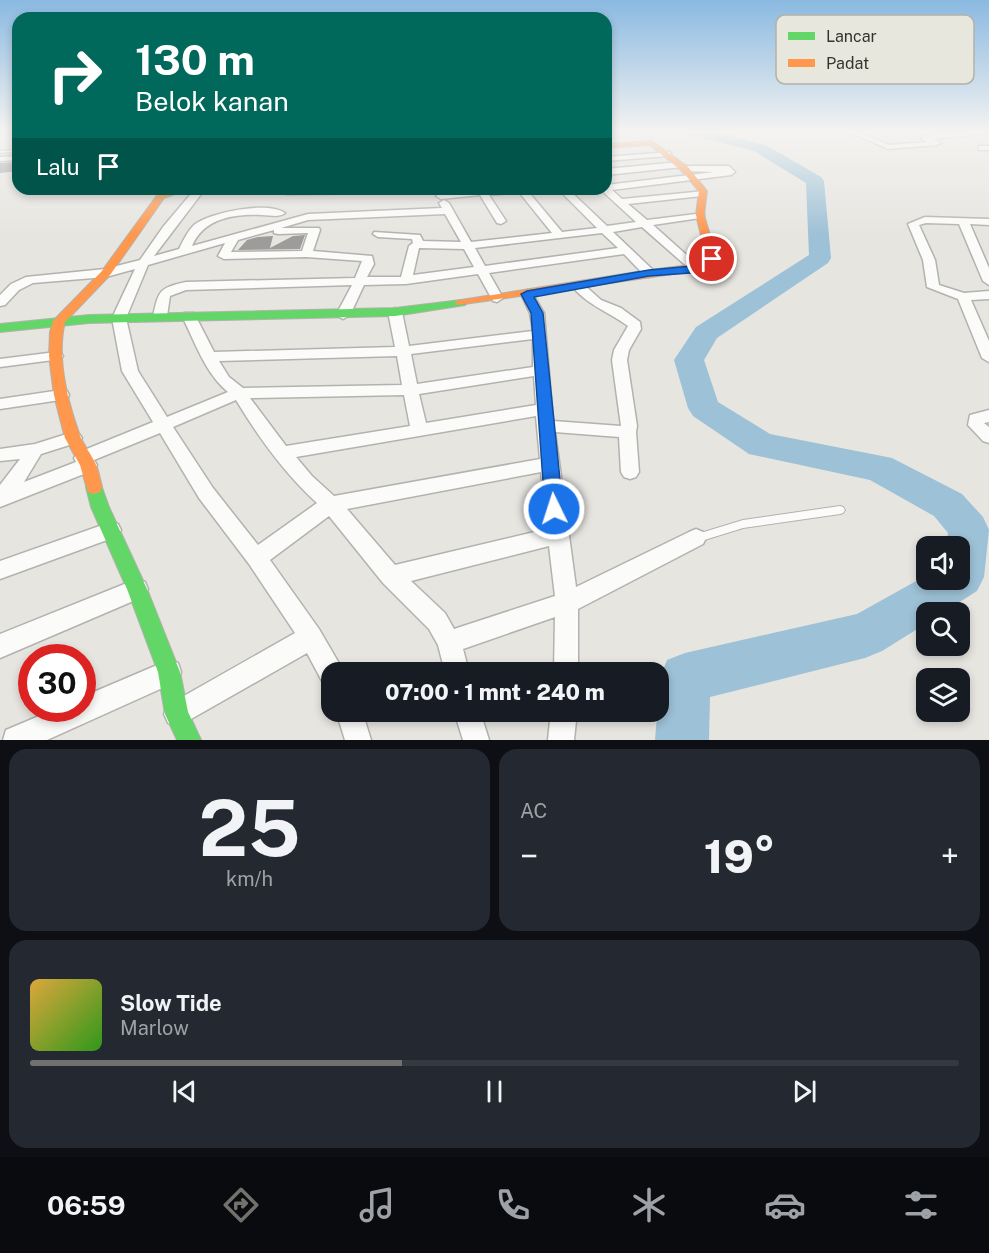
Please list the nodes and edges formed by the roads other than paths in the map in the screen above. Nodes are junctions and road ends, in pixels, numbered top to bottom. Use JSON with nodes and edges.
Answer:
{"nodes":[{"id":1,"x":680,"y":166,"type":"edge"},
{"id":2,"x":686,"y":171,"type":"junction"},
{"id":3,"x":612,"y":172,"type":"edge"},
{"id":4,"x":612,"y":187,"type":"edge"},
{"id":5,"x":702,"y":193,"type":"junction"},
{"id":6,"x":612,"y":194,"type":"edge"},
{"id":7,"x":165,"y":195,"type":"edge"},
{"id":8,"x":195,"y":195,"type":"edge"},
{"id":9,"x":285,"y":195,"type":"edge"},
{"id":10,"x":400,"y":195,"type":"edge"},
{"id":11,"x":441,"y":195,"type":"edge"},
{"id":12,"x":485,"y":195,"type":"edge"},
{"id":13,"x":526,"y":195,"type":"edge"},
{"id":14,"x":569,"y":195,"type":"edge"},
{"id":15,"x":620,"y":202,"type":"junction"},
{"id":16,"x":447,"y":211,"type":"junction"},
{"id":17,"x":404,"y":213,"type":"junction"},
{"id":18,"x":700,"y":214,"type":"junction"},
{"id":19,"x":281,"y":218,"type":"junction"},
{"id":20,"x":501,"y":221,"type":"dead end"},
{"id":21,"x":963,"y":221,"type":"junction"},
{"id":22,"x":988,"y":223,"type":"edge"},
{"id":23,"x":645,"y":224,"type":"junction"},
{"id":24,"x":604,"y":230,"type":"junction"},
{"id":25,"x":260,"y":231,"type":"junction"},
{"id":26,"x":378,"y":234,"type":"dead end"},
{"id":27,"x":559,"y":235,"type":"junction"},
{"id":28,"x":233,"y":238,"type":"junction"},
{"id":29,"x":419,"y":244,"type":"junction"},
{"id":30,"x":468,"y":246,"type":"junction"},
{"id":31,"x":974,"y":247,"type":"junction"},
{"id":32,"x":989,"y":247,"type":"edge"},
{"id":33,"x":624,"y":250,"type":"junction"},
{"id":34,"x":183,"y":253,"type":"junction"},
{"id":35,"x":306,"y":254,"type":"junction"},
{"id":36,"x":143,"y":264,"type":"junction"},
{"id":37,"x":696,"y":269,"type":"junction"},
{"id":38,"x":482,"y":271,"type":"junction"},
{"id":39,"x":106,"y":273,"type":"junction"},
{"id":40,"x":649,"y":273,"type":"junction"},
{"id":41,"x":406,"y":280,"type":"junction"},
{"id":42,"x":989,"y":281,"type":"edge"},
{"id":43,"x":358,"y":282,"type":"junction"},
{"id":44,"x":578,"y":286,"type":"junction"},
{"id":45,"x":527,"y":294,"type":"junction"},
{"id":46,"x":989,"y":295,"type":"edge"},
{"id":47,"x":963,"y":297,"type":"junction"},
{"id":48,"x":497,"y":298,"type":"junction"},
{"id":49,"x":0,"y":302,"type":"edge"},
{"id":50,"x":396,"y":312,"type":"junction"},
{"id":51,"x":343,"y":315,"type":"junction"},
{"id":52,"x":160,"y":316,"type":"junction"},
{"id":53,"x":189,"y":316,"type":"junction"},
{"id":54,"x":119,"y":318,"type":"junction"},
{"id":55,"x":59,"y":321,"type":"junction"},
{"id":56,"x":0,"y":328,"type":"edge"},
{"id":57,"x":983,"y":330,"type":"edge"},
{"id":58,"x":540,"y":334,"type":"junction"},
{"id":59,"x":402,"y":351,"type":"junction"},
{"id":60,"x":56,"y":356,"type":"junction"},
{"id":61,"x":209,"y":357,"type":"junction"},
{"id":62,"x":989,"y":358,"type":"edge"},
{"id":63,"x":0,"y":363,"type":"edge"},
{"id":64,"x":541,"y":370,"type":"junction"},
{"id":65,"x":410,"y":390,"type":"junction"},
{"id":66,"x":239,"y":393,"type":"junction"},
{"id":67,"x":61,"y":395,"type":"junction"},
{"id":68,"x":0,"y":404,"type":"edge"},
{"id":69,"x":989,"y":416,"type":"edge"},
{"id":70,"x":545,"y":418,"type":"junction"},
{"id":71,"x":162,"y":425,"type":"junction"},
{"id":72,"x":420,"y":431,"type":"junction"},
{"id":73,"x":627,"y":432,"type":"junction"},
{"id":74,"x":989,"y":437,"type":"edge"},
{"id":75,"x":73,"y":438,"type":"junction"},
{"id":76,"x":35,"y":450,"type":"junction"},
{"id":77,"x":282,"y":453,"type":"junction"},
{"id":78,"x":0,"y":455,"type":"edge"},
{"id":79,"x":85,"y":462,"type":"junction"},
{"id":80,"x":550,"y":464,"type":"junction"},
{"id":81,"x":630,"y":472,"type":"dead end"},
{"id":82,"x":0,"y":498,"type":"edge"},
{"id":83,"x":331,"y":504,"type":"junction"},
{"id":84,"x":840,"y":510,"type":"dead end"},
{"id":85,"x":111,"y":530,"type":"junction"},
{"id":86,"x":558,"y":535,"type":"junction"},
{"id":87,"x":696,"y":538,"type":"joint"},
{"id":88,"x":256,"y":558,"type":"junction"},
{"id":89,"x":0,"y":570,"type":"edge"},
{"id":90,"x":391,"y":576,"type":"junction"},
{"id":91,"x":137,"y":589,"type":"junction"},
{"id":92,"x":567,"y":603,"type":"junction"},
{"id":93,"x":311,"y":637,"type":"junction"},
{"id":94,"x":449,"y":642,"type":"junction"},
{"id":95,"x":0,"y":646,"type":"edge"},
{"id":96,"x":325,"y":662,"type":"edge"},
{"id":97,"x":454,"y":662,"type":"edge"},
{"id":98,"x":566,"y":662,"type":"edge"},
{"id":99,"x":169,"y":672,"type":"junction"},
{"id":100,"x":177,"y":714,"type":"junction"},
{"id":101,"x":352,"y":722,"type":"edge"},
{"id":102,"x":470,"y":722,"type":"edge"},
{"id":103,"x":563,"y":722,"type":"edge"},
{"id":104,"x":16,"y":740,"type":"edge"},
{"id":105,"x":189,"y":740,"type":"edge"},
{"id":106,"x":358,"y":740,"type":"edge"},
{"id":107,"x":476,"y":740,"type":"edge"},
{"id":108,"x":561,"y":740,"type":"edge"}],
"edges":[{"from":1,"to":2,"type":"street"},
{"from":2,"to":3,"type":"street"},
{"from":2,"to":4,"type":"street"},
{"from":2,"to":5,"type":"street"},
{"from":5,"to":15,"type":"street"},
{"from":5,"to":18,"type":"street"},
{"from":6,"to":15,"type":"street"},
{"from":7,"to":39,"type":"street"},
{"from":8,"to":36,"type":"street"},
{"from":9,"to":19,"type":"street"},
{"from":10,"to":17,"type":"street"},
{"from":11,"to":16,"type":"street"},
{"from":12,"to":20,"type":"street"},
{"from":13,"to":27,"type":"street"},
{"from":14,"to":24,"type":"street"},
{"from":15,"to":23,"type":"street"},
{"from":16,"to":17,"type":"street"},
{"from":16,"to":30,"type":"street"},
{"from":17,"to":19,"type":"street"},
{"from":18,"to":23,"type":"street"},
{"from":18,"to":37,"type":"street"},
{"from":19,"to":25,"type":"street"},
{"from":19,"to":34,"type":"street"},
{"from":21,"to":22,"type":"street"},
{"from":21,"to":31,"type":"street"},
{"from":21,"to":47,"type":"street"},
{"from":23,"to":24,"type":"street"},
{"from":23,"to":37,"type":"street"},
{"from":24,"to":27,"type":"street"},
{"from":24,"to":33,"type":"street"},
{"from":25,"to":28,"type":"street"},
{"from":25,"to":35,"type":"street"},
{"from":26,"to":29,"type":"street"},
{"from":27,"to":30,"type":"street"},
{"from":28,"to":34,"type":"street"},
{"from":28,"to":35,"type":"street"},
{"from":29,"to":30,"type":"street"},
{"from":29,"to":41,"type":"street"},
{"from":30,"to":38,"type":"street"},
{"from":31,"to":32,"type":"street"},
{"from":31,"to":42,"type":"street"},
{"from":33,"to":38,"type":"street"},
{"from":33,"to":40,"type":"street"},
{"from":34,"to":36,"type":"street"},
{"from":35,"to":43,"type":"street"},
{"from":36,"to":39,"type":"street"},
{"from":36,"to":54,"type":"street"},
{"from":37,"to":40,"type":"street"},
{"from":38,"to":41,"type":"street"},
{"from":38,"to":48,"type":"street"},
{"from":39,"to":49,"type":"street"},
{"from":39,"to":55,"type":"street"},
{"from":40,"to":44,"type":"street"},
{"from":41,"to":43,"type":"street"},
{"from":43,"to":51,"type":"street"},
{"from":43,"to":52,"type":"street"},
{"from":44,"to":45,"type":"street"},
{"from":44,"to":73,"type":"street"},
{"from":45,"to":48,"type":"street"},
{"from":45,"to":58,"type":"street"},
{"from":46,"to":47,"type":"street"},
{"from":47,"to":57,"type":"street"},
{"from":48,"to":50,"type":"street"},
{"from":50,"to":51,"type":"street"},
{"from":50,"to":59,"type":"street"},
{"from":51,"to":53,"type":"street"},
{"from":52,"to":53,"type":"street"},
{"from":52,"to":54,"type":"street"},
{"from":53,"to":61,"type":"street"},
{"from":54,"to":55,"type":"street"},
{"from":54,"to":71,"type":"street"},
{"from":55,"to":56,"type":"street"},
{"from":55,"to":60,"type":"street"},
{"from":57,"to":62,"type":"street"},
{"from":58,"to":59,"type":"street"},
{"from":58,"to":64,"type":"street"},
{"from":59,"to":61,"type":"street"},
{"from":59,"to":65,"type":"street"},
{"from":60,"to":63,"type":"street"},
{"from":60,"to":67,"type":"street"},
{"from":61,"to":66,"type":"street"},
{"from":64,"to":65,"type":"street"},
{"from":64,"to":70,"type":"street"},
{"from":65,"to":66,"type":"street"},
{"from":65,"to":72,"type":"street"},
{"from":66,"to":71,"type":"street"},
{"from":66,"to":77,"type":"street"},
{"from":67,"to":68,"type":"street"},
{"from":67,"to":75,"type":"street"},
{"from":69,"to":74,"type":"street"},
{"from":70,"to":72,"type":"street"},
{"from":70,"to":73,"type":"street"},
{"from":70,"to":80,"type":"street"},
{"from":71,"to":79,"type":"street"},
{"from":71,"to":88,"type":"street"},
{"from":72,"to":77,"type":"street"},
{"from":73,"to":81,"type":"street"},
{"from":75,"to":76,"type":"street"},
{"from":75,"to":79,"type":"street"},
{"from":76,"to":78,"type":"street"},
{"from":76,"to":82,"type":"street"},
{"from":77,"to":83,"type":"street"},
{"from":79,"to":82,"type":"street"},
{"from":79,"to":85,"type":"street"},
{"from":80,"to":83,"type":"street"},
{"from":80,"to":86,"type":"street"},
{"from":83,"to":88,"type":"street"},
{"from":83,"to":90,"type":"street"},
{"from":84,"to":87,"type":"lane"},
{"from":85,"to":89,"type":"street"},
{"from":85,"to":91,"type":"street"},
{"from":86,"to":90,"type":"street"},
{"from":86,"to":92,"type":"street"},
{"from":87,"to":92,"type":"street"},
{"from":88,"to":93,"type":"street"},
{"from":90,"to":94,"type":"street"},
{"from":91,"to":95,"type":"street"},
{"from":91,"to":99,"type":"street"},
{"from":92,"to":94,"type":"street"},
{"from":92,"to":98,"type":"street"},
{"from":93,"to":96,"type":"street"},
{"from":93,"to":100,"type":"street"},
{"from":94,"to":97,"type":"street"},
{"from":99,"to":100,"type":"street"},
{"from":99,"to":104,"type":"street"},
{"from":100,"to":105,"type":"street"},
{"from":101,"to":106,"type":"street"},
{"from":102,"to":107,"type":"street"},
{"from":103,"to":108,"type":"street"}]}
